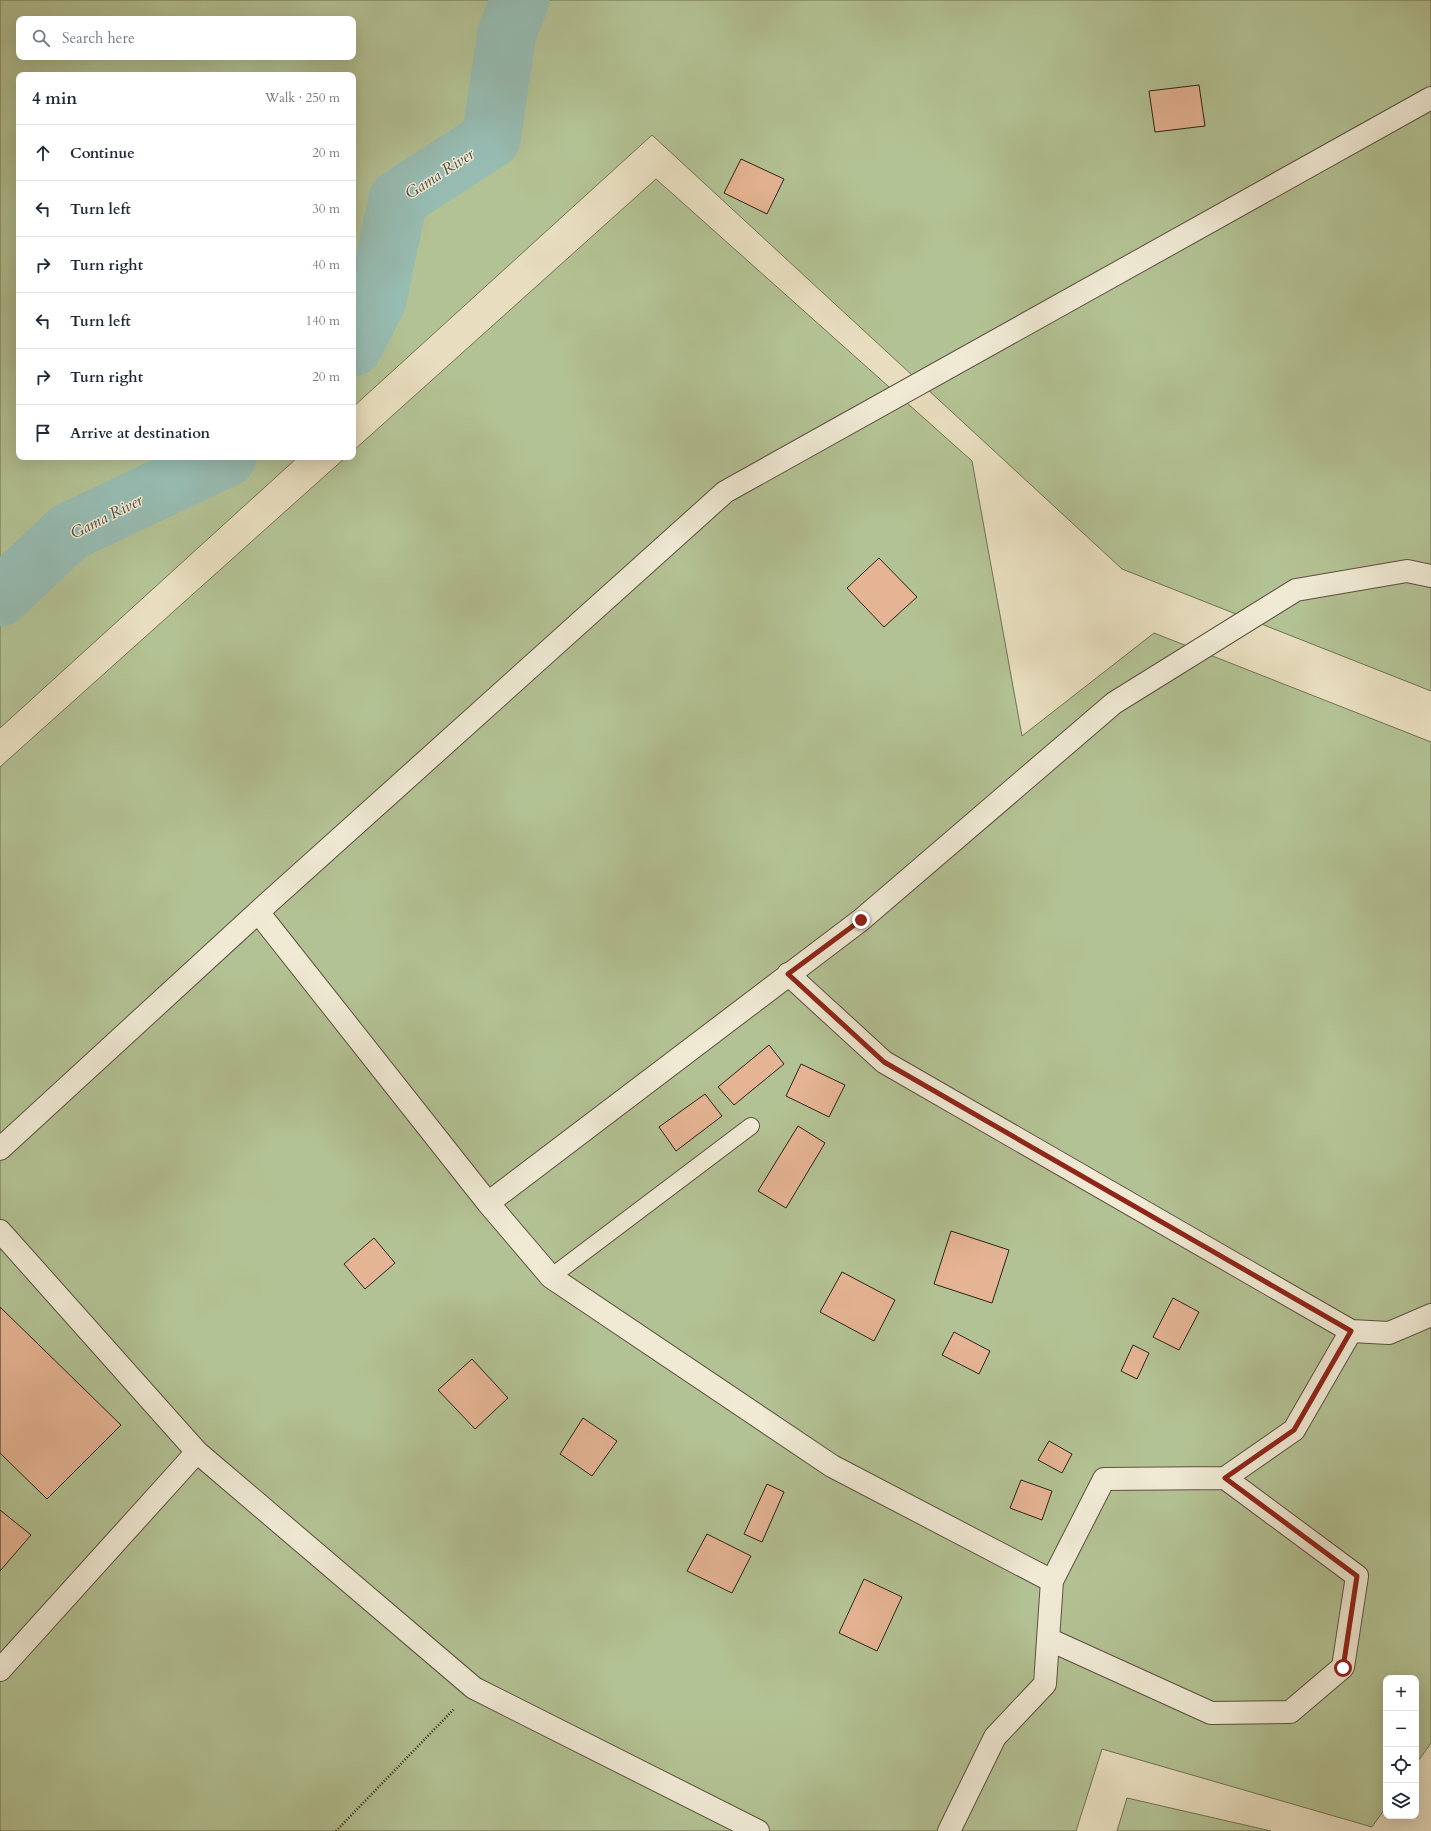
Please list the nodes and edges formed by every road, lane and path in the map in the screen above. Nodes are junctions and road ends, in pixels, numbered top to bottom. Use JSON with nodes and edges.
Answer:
{"nodes":[{"id":1,"x":1431,"y":98,"type":"edge"},
{"id":2,"x":1431,"y":576,"type":"edge"},
{"id":3,"x":258,"y":912,"type":"junction"},
{"id":4,"x":788,"y":974,"type":"junction"},
{"id":5,"x":751,"y":1126,"type":"dead end"},
{"id":6,"x":0,"y":1149,"type":"edge"},
{"id":7,"x":488,"y":1203,"type":"junction"},
{"id":8,"x":0,"y":1230,"type":"edge"},
{"id":9,"x":551,"y":1277,"type":"junction"},
{"id":10,"x":1431,"y":1315,"type":"edge"},
{"id":11,"x":1351,"y":1331,"type":"junction"},
{"id":12,"x":197,"y":1452,"type":"junction"},
{"id":13,"x":1225,"y":1478,"type":"junction"},
{"id":14,"x":1052,"y":1581,"type":"junction"},
{"id":15,"x":1048,"y":1639,"type":"junction"},
{"id":16,"x":0,"y":1670,"type":"edge"},
{"id":17,"x":474,"y":1688,"type":"junction"},
{"id":18,"x":336,"y":1831,"type":"edge"},
{"id":19,"x":758,"y":1831,"type":"edge"},
{"id":20,"x":949,"y":1831,"type":"edge"}],
"edges":[{"from":1,"to":3,"type":"street"},
{"from":2,"to":4,"type":"street"},
{"from":3,"to":6,"type":"street"},
{"from":3,"to":7,"type":"street"},
{"from":4,"to":7,"type":"street"},
{"from":4,"to":11,"type":"street"},
{"from":5,"to":9,"type":"lane"},
{"from":7,"to":9,"type":"street"},
{"from":8,"to":12,"type":"street"},
{"from":9,"to":14,"type":"street"},
{"from":10,"to":11,"type":"street"},
{"from":11,"to":13,"type":"street"},
{"from":12,"to":16,"type":"street"},
{"from":12,"to":17,"type":"street"},
{"from":13,"to":14,"type":"street"},
{"from":13,"to":15,"type":"street"},
{"from":14,"to":15,"type":"street"},
{"from":15,"to":20,"type":"street"},
{"from":17,"to":18,"type":"path"},
{"from":17,"to":19,"type":"street"}]}
